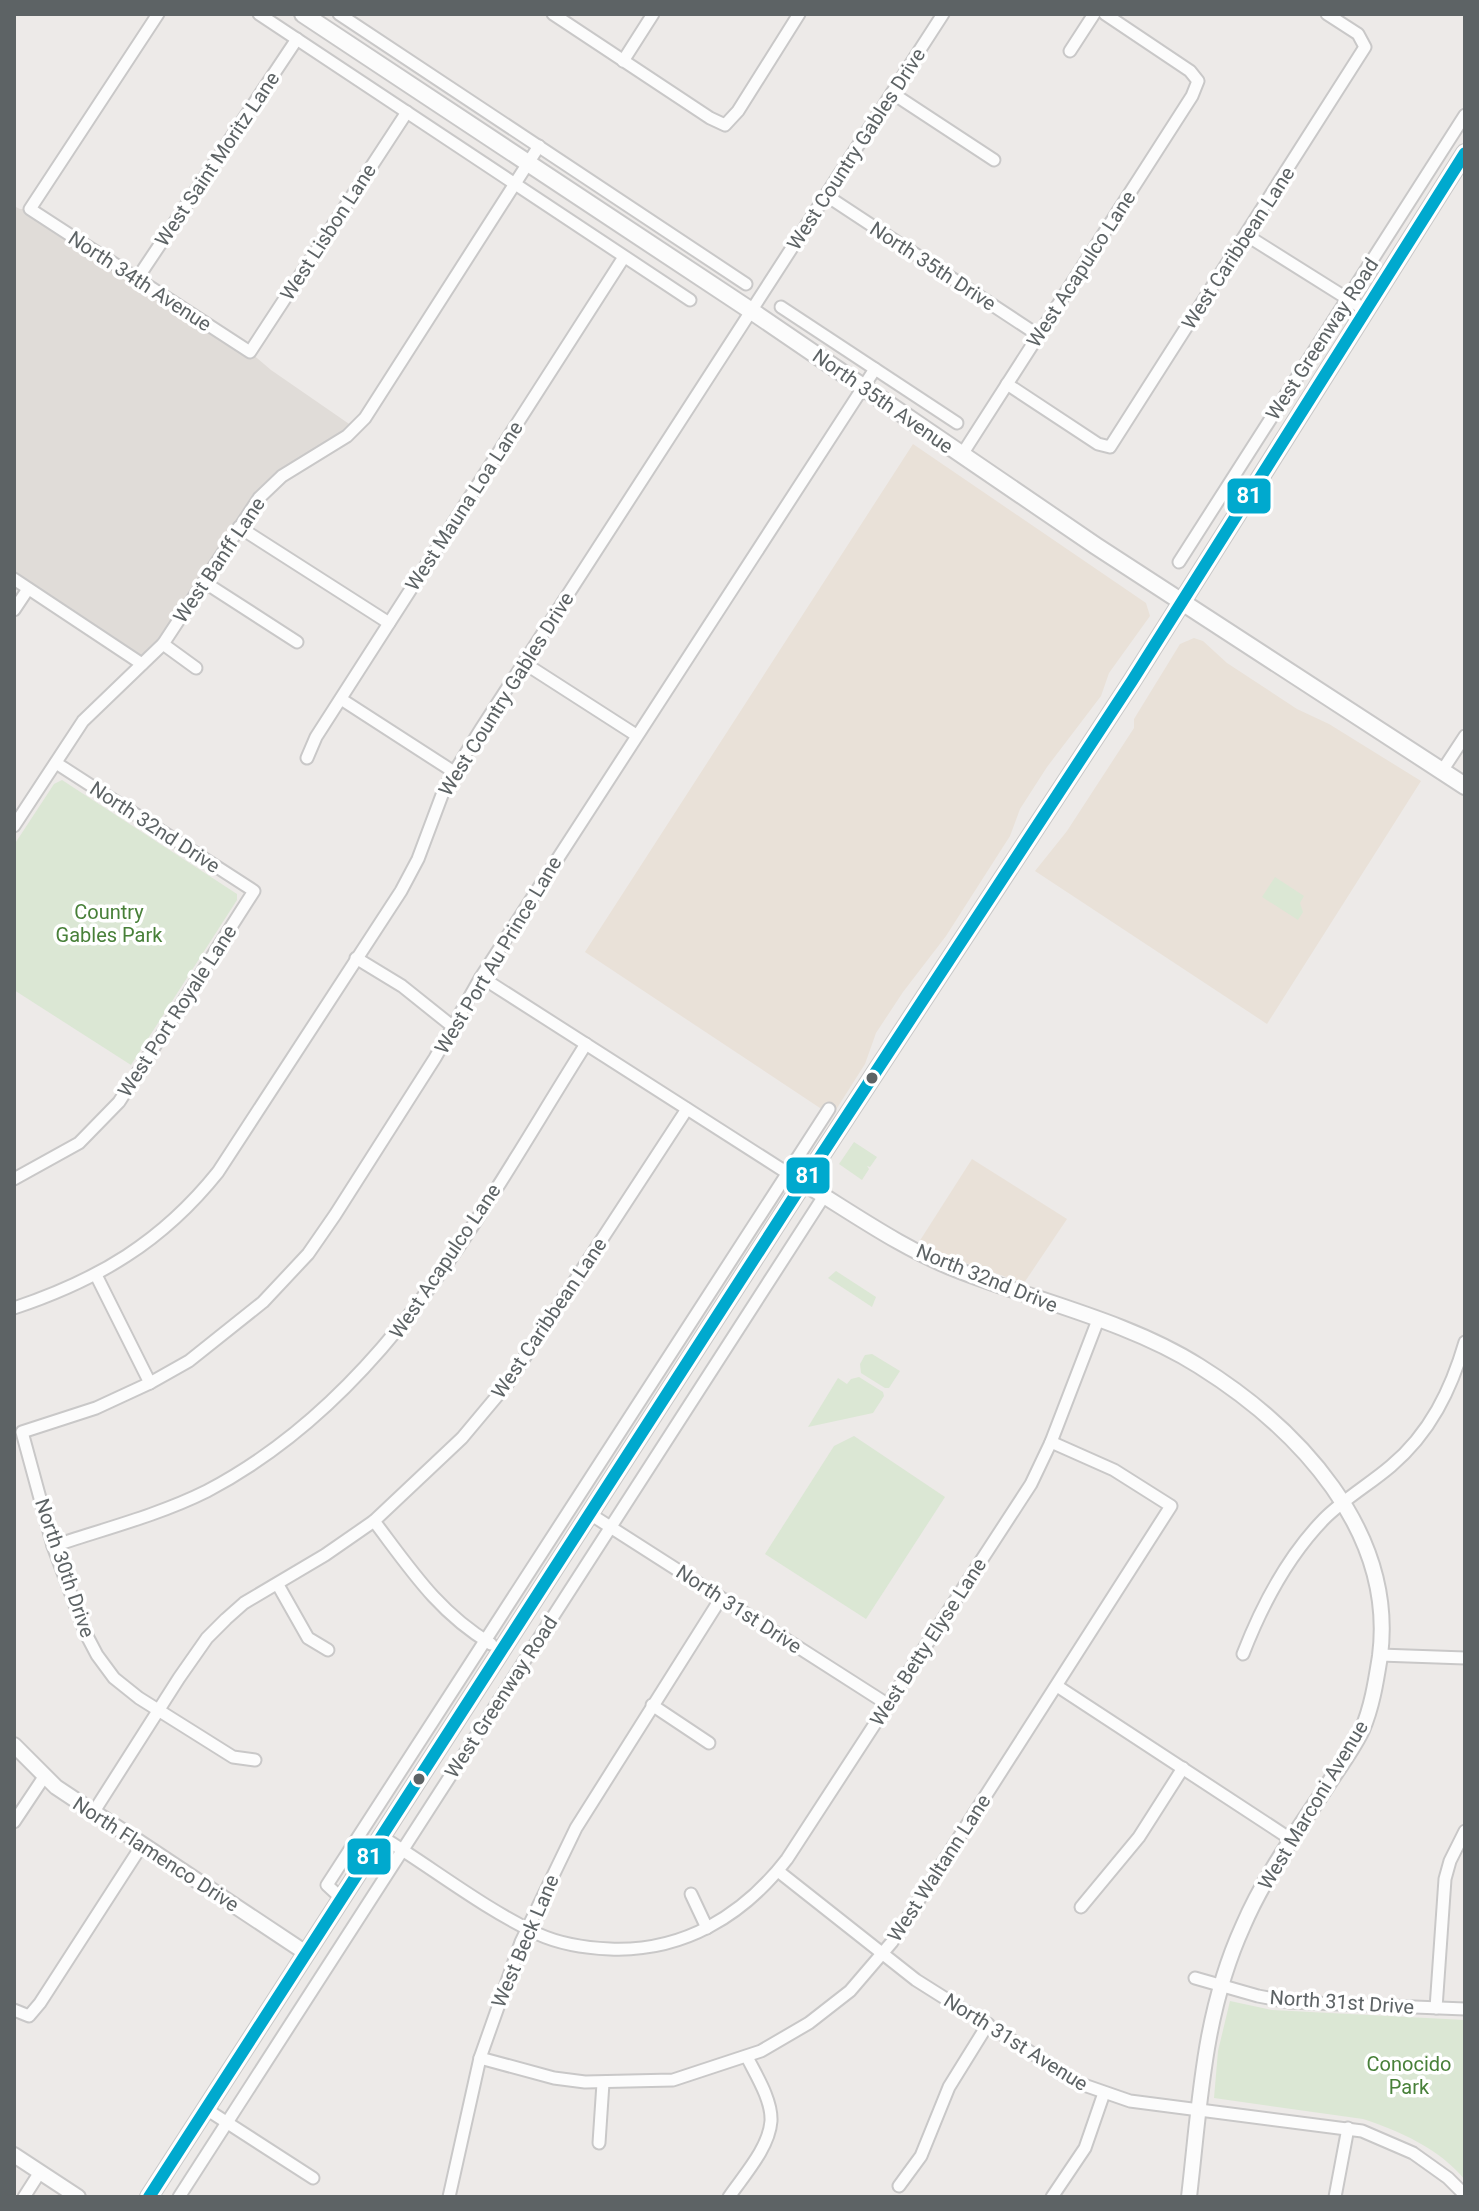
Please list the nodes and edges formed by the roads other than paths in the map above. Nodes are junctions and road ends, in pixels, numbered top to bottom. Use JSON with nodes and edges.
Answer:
{"nodes":[{"id":1,"x":158,"y":14,"type":"edge"},
{"id":2,"x":259,"y":14,"type":"edge"},
{"id":3,"x":303,"y":14,"type":"edge"},
{"id":4,"x":339,"y":14,"type":"edge"},
{"id":5,"x":553,"y":14,"type":"edge"},
{"id":6,"x":653,"y":14,"type":"edge"},
{"id":7,"x":799,"y":14,"type":"edge"},
{"id":8,"x":943,"y":14,"type":"edge"},
{"id":9,"x":1094,"y":14,"type":"edge"},
{"id":10,"x":1105,"y":14,"type":"edge"},
{"id":11,"x":1327,"y":14,"type":"edge"},
{"id":12,"x":297,"y":39,"type":"junction"},
{"id":13,"x":1070,"y":51,"type":"dead end"},
{"id":14,"x":623,"y":61,"type":"junction"},
{"id":15,"x":892,"y":93,"type":"junction"},
{"id":16,"x":407,"y":112,"type":"junction"},
{"id":17,"x":1465,"y":115,"type":"edge"},
{"id":18,"x":539,"y":146,"type":"junction"},
{"id":19,"x":1465,"y":153,"type":"edge"},
{"id":20,"x":994,"y":160,"type":"dead end"},
{"id":21,"x":528,"y":163,"type":"junction"},
{"id":22,"x":514,"y":185,"type":"junction"},
{"id":23,"x":827,"y":196,"type":"junction"},
{"id":24,"x":1246,"y":235,"type":"junction"},
{"id":25,"x":624,"y":257,"type":"junction"},
{"id":26,"x":137,"y":279,"type":"junction"},
{"id":27,"x":746,"y":284,"type":"dead end"},
{"id":28,"x":1347,"y":298,"type":"junction"},
{"id":29,"x":690,"y":300,"type":"dead end"},
{"id":30,"x":781,"y":307,"type":"dead end"},
{"id":31,"x":1367,"y":311,"type":"junction"},
{"id":32,"x":753,"y":312,"type":"junction"},
{"id":33,"x":1038,"y":335,"type":"junction"},
{"id":34,"x":250,"y":352,"type":"joint"},
{"id":35,"x":875,"y":369,"type":"junction"},
{"id":36,"x":1007,"y":384,"type":"junction"},
{"id":37,"x":863,"y":388,"type":"junction"},
{"id":38,"x":957,"y":423,"type":"dead end"},
{"id":39,"x":961,"y":456,"type":"junction"},
{"id":40,"x":239,"y":527,"type":"junction"},
{"id":41,"x":1179,"y":562,"type":"dead end"},
{"id":42,"x":14,"y":579,"type":"edge"},
{"id":43,"x":204,"y":582,"type":"junction"},
{"id":44,"x":28,"y":589,"type":"junction"},
{"id":45,"x":1182,"y":603,"type":"junction"},
{"id":46,"x":14,"y":610,"type":"edge"},
{"id":47,"x":389,"y":623,"type":"junction"},
{"id":48,"x":297,"y":642,"type":"dead end"},
{"id":49,"x":163,"y":644,"type":"junction"},
{"id":50,"x":524,"y":663,"type":"junction"},
{"id":51,"x":142,"y":664,"type":"junction"},
{"id":52,"x":196,"y":668,"type":"dead end"},
{"id":53,"x":341,"y":699,"type":"junction"},
{"id":54,"x":636,"y":735,"type":"junction"},
{"id":55,"x":1465,"y":736,"type":"edge"},
{"id":56,"x":307,"y":758,"type":"dead end"},
{"id":57,"x":56,"y":763,"type":"junction"},
{"id":58,"x":1442,"y":771,"type":"junction"},
{"id":59,"x":454,"y":772,"type":"junction"},
{"id":60,"x":1465,"y":786,"type":"edge"},
{"id":61,"x":14,"y":826,"type":"edge"},
{"id":62,"x":254,"y":891,"type":"joint"},
{"id":63,"x":356,"y":958,"type":"junction"},
{"id":64,"x":481,"y":977,"type":"junction"},
{"id":65,"x":452,"y":1026,"type":"junction"},
{"id":66,"x":586,"y":1044,"type":"junction"},
{"id":67,"x":687,"y":1109,"type":"junction"},
{"id":68,"x":829,"y":1109,"type":"dead end"},
{"id":69,"x":786,"y":1172,"type":"junction"},
{"id":70,"x":14,"y":1179,"type":"edge"},
{"id":71,"x":803,"y":1183,"type":"junction"},
{"id":72,"x":824,"y":1196,"type":"junction"},
{"id":73,"x":96,"y":1275,"type":"junction"},
{"id":74,"x":14,"y":1308,"type":"edge"},
{"id":75,"x":1098,"y":1320,"type":"junction"},
{"id":76,"x":1465,"y":1342,"type":"edge"},
{"id":77,"x":150,"y":1383,"type":"junction"},
{"id":78,"x":22,"y":1432,"type":"joint"},
{"id":79,"x":1051,"y":1442,"type":"junction"},
{"id":80,"x":1345,"y":1503,"type":"junction"},
{"id":81,"x":590,"y":1514,"type":"junction"},
{"id":82,"x":374,"y":1521,"type":"junction"},
{"id":83,"x":611,"y":1527,"type":"junction"},
{"id":84,"x":53,"y":1546,"type":"junction"},
{"id":85,"x":278,"y":1585,"type":"junction"},
{"id":86,"x":721,"y":1598,"type":"junction"},
{"id":87,"x":486,"y":1641,"type":"junction"},
{"id":88,"x":328,"y":1650,"type":"dead end"},
{"id":89,"x":502,"y":1651,"type":"junction"},
{"id":90,"x":1243,"y":1654,"type":"dead end"},
{"id":91,"x":1380,"y":1655,"type":"junction"},
{"id":92,"x":1465,"y":1658,"type":"edge"},
{"id":93,"x":1057,"y":1686,"type":"junction"},
{"id":94,"x":887,"y":1704,"type":"junction"},
{"id":95,"x":652,"y":1705,"type":"junction"},
{"id":96,"x":159,"y":1711,"type":"junction"},
{"id":97,"x":709,"y":1743,"type":"dead end"},
{"id":98,"x":14,"y":1745,"type":"edge"},
{"id":99,"x":255,"y":1760,"type":"dead end"},
{"id":100,"x":1183,"y":1768,"type":"junction"},
{"id":101,"x":44,"y":1777,"type":"junction"},
{"id":102,"x":93,"y":1813,"type":"junction"},
{"id":103,"x":14,"y":1822,"type":"edge"},
{"id":104,"x":1465,"y":1831,"type":"edge"},
{"id":105,"x":382,"y":1837,"type":"junction"},
{"id":106,"x":1292,"y":1840,"type":"junction"},
{"id":107,"x":142,"y":1845,"type":"junction"},
{"id":108,"x":402,"y":1849,"type":"junction"},
{"id":109,"x":778,"y":1871,"type":"junction"},
{"id":110,"x":691,"y":1894,"type":"dead end"},
{"id":111,"x":341,"y":1898,"type":"junction"},
{"id":112,"x":1081,"y":1907,"type":"dead end"},
{"id":113,"x":527,"y":1928,"type":"junction"},
{"id":114,"x":707,"y":1928,"type":"junction"},
{"id":115,"x":306,"y":1953,"type":"junction"},
{"id":116,"x":882,"y":1953,"type":"junction"},
{"id":117,"x":1195,"y":1978,"type":"dead end"},
{"id":118,"x":1220,"y":1985,"type":"junction"},
{"id":119,"x":1436,"y":2008,"type":"junction"},
{"id":120,"x":1465,"y":2009,"type":"edge"},
{"id":121,"x":14,"y":2010,"type":"edge"},
{"id":122,"x":988,"y":2024,"type":"junction"},
{"id":123,"x":747,"y":2057,"type":"junction"},
{"id":124,"x":480,"y":2058,"type":"junction"},
{"id":125,"x":603,"y":2083,"type":"junction"},
{"id":126,"x":1104,"y":2093,"type":"junction"},
{"id":127,"x":206,"y":2109,"type":"junction"},
{"id":128,"x":1199,"y":2109,"type":"junction"},
{"id":129,"x":226,"y":2122,"type":"junction"},
{"id":130,"x":1348,"y":2128,"type":"junction"},
{"id":131,"x":599,"y":2143,"type":"dead end"},
{"id":132,"x":14,"y":2155,"type":"edge"},
{"id":133,"x":40,"y":2172,"type":"junction"},
{"id":134,"x":313,"y":2178,"type":"dead end"},
{"id":135,"x":899,"y":2186,"type":"dead end"},
{"id":136,"x":1465,"y":2195,"type":"edge"},
{"id":137,"x":24,"y":2197,"type":"edge"},
{"id":138,"x":78,"y":2197,"type":"edge"},
{"id":139,"x":149,"y":2197,"type":"edge"},
{"id":140,"x":179,"y":2197,"type":"edge"},
{"id":141,"x":449,"y":2197,"type":"edge"},
{"id":142,"x":729,"y":2197,"type":"edge"},
{"id":143,"x":1052,"y":2197,"type":"edge"},
{"id":144,"x":1189,"y":2197,"type":"edge"},
{"id":145,"x":1335,"y":2197,"type":"edge"}],
"edges":[{"from":1,"to":26,"type":"street","name":"North 34th Avenue"},
{"from":2,"to":12,"type":"street"},
{"from":3,"to":21,"type":"main road","name":"North 35th Avenue"},
{"from":4,"to":18,"type":"street"},
{"from":5,"to":14,"type":"street"},
{"from":6,"to":14,"type":"street"},
{"from":7,"to":14,"type":"street"},
{"from":8,"to":15,"type":"street","name":"West Country Gables Drive"},
{"from":9,"to":13,"type":"street"},
{"from":10,"to":33,"type":"street","name":"West Acapulco Lane"},
{"from":11,"to":24,"type":"street","name":"West Caribbean Lane"},
{"from":12,"to":16,"type":"street"},
{"from":12,"to":26,"type":"street","name":"West Saint Moritz Lane"},
{"from":15,"to":20,"type":"street"},
{"from":15,"to":23,"type":"street","name":"West Country Gables Drive"},
{"from":16,"to":22,"type":"street"},
{"from":16,"to":34,"type":"street","name":"West Lisbon Lane"},
{"from":17,"to":28,"type":"street","name":"West Greenway Road"},
{"from":18,"to":21,"type":"street","name":"West Banff Lane"},
{"from":18,"to":27,"type":"street"},
{"from":19,"to":31,"type":"main road","name":"West Greenway Road"},
{"from":21,"to":22,"type":"street","name":"West Banff Lane"},
{"from":21,"to":32,"type":"main road","name":"North 35th Avenue"},
{"from":22,"to":25,"type":"street"},
{"from":22,"to":40,"type":"street","name":"West Banff Lane"},
{"from":23,"to":32,"type":"street","name":"West Country Gables Drive"},
{"from":23,"to":33,"type":"street","name":"North 35th Drive"},
{"from":24,"to":28,"type":"street"},
{"from":24,"to":36,"type":"street","name":"West Caribbean Lane"},
{"from":25,"to":29,"type":"street"},
{"from":25,"to":47,"type":"street","name":"West Mauna Loa Lane"},
{"from":26,"to":34,"type":"street","name":"North 34th Avenue"},
{"from":28,"to":31,"type":"street"},
{"from":28,"to":41,"type":"street","name":"West Greenway Road"},
{"from":30,"to":35,"type":"street","name":"North 35th Avenue"},
{"from":31,"to":45,"type":"main road","name":"West Greenway Road"},
{"from":32,"to":37,"type":"main road","name":"North 35th Avenue"},
{"from":32,"to":50,"type":"street","name":"West Country Gables Drive"},
{"from":33,"to":36,"type":"street","name":"West Acapulco Lane"},
{"from":35,"to":37,"type":"street","name":"West Port Au Prince Lane"},
{"from":35,"to":38,"type":"street","name":"North 35th Avenue"},
{"from":36,"to":39,"type":"street","name":"West Acapulco Lane"},
{"from":37,"to":39,"type":"main road","name":"North 35th Avenue"},
{"from":37,"to":54,"type":"street","name":"West Port Au Prince Lane"},
{"from":39,"to":45,"type":"main road","name":"North 35th Avenue"},
{"from":40,"to":43,"type":"street","name":"West Banff Lane"},
{"from":40,"to":47,"type":"street"},
{"from":42,"to":44,"type":"street"},
{"from":43,"to":48,"type":"street"},
{"from":43,"to":49,"type":"street","name":"West Banff Lane"},
{"from":44,"to":46,"type":"street"},
{"from":44,"to":51,"type":"street"},
{"from":45,"to":58,"type":"main road","name":"North 35th Avenue"},
{"from":45,"to":71,"type":"main road","name":"West Greenway Road"},
{"from":47,"to":53,"type":"street","name":"West Mauna Loa Lane"},
{"from":49,"to":51,"type":"street","name":"West Banff Lane"},
{"from":49,"to":52,"type":"street"},
{"from":50,"to":54,"type":"street"},
{"from":50,"to":59,"type":"street","name":"West Country Gables Drive"},
{"from":51,"to":57,"type":"street","name":"West Banff Lane"},
{"from":53,"to":56,"type":"street","name":"West Mauna Loa Lane"},
{"from":53,"to":59,"type":"street"},
{"from":54,"to":64,"type":"street","name":"West Port Au Prince Lane"},
{"from":55,"to":58,"type":"street"},
{"from":57,"to":61,"type":"street","name":"West Banff Lane"},
{"from":57,"to":62,"type":"street","name":"North 32nd Drive"},
{"from":58,"to":60,"type":"main road","name":"North 35th Avenue"},
{"from":59,"to":63,"type":"street","name":"West Country Gables Drive"},
{"from":62,"to":70,"type":"street","name":"West Port Royale Lane"},
{"from":63,"to":65,"type":"street"},
{"from":63,"to":73,"type":"street","name":"West Country Gables Drive"},
{"from":64,"to":65,"type":"street","name":"West Port Au Prince Lane"},
{"from":64,"to":66,"type":"street","name":"North 32nd Drive"},
{"from":65,"to":77,"type":"street","name":"West Port Au Prince Lane"},
{"from":66,"to":67,"type":"street","name":"North 32nd Drive"},
{"from":66,"to":84,"type":"street","name":"West Acapulco Lane"},
{"from":67,"to":69,"type":"street","name":"North 32nd Drive"},
{"from":67,"to":82,"type":"street","name":"West Caribbean Lane"},
{"from":68,"to":69,"type":"street"},
{"from":69,"to":71,"type":"street","name":"North 32nd Drive"},
{"from":69,"to":87,"type":"street"},
{"from":71,"to":72,"type":"street","name":"North 32nd Drive"},
{"from":71,"to":81,"type":"main road","name":"West Greenway Road"},
{"from":72,"to":75,"type":"street","name":"North 32nd Drive"},
{"from":72,"to":83,"type":"street","name":"West Greenway Road"},
{"from":73,"to":74,"type":"street","name":"West Country Gables Drive"},
{"from":73,"to":77,"type":"street"},
{"from":75,"to":79,"type":"street","name":"West Betty Elyse Lane"},
{"from":75,"to":80,"type":"street","name":"North 32nd Drive"},
{"from":76,"to":80,"type":"street"},
{"from":77,"to":78,"type":"street","name":"West Port Au Prince Lane"},
{"from":78,"to":84,"type":"street","name":"North 30th Drive"},
{"from":79,"to":93,"type":"street","name":"West Waltann Lane"},
{"from":79,"to":94,"type":"street","name":"West Betty Elyse Lane"},
{"from":80,"to":90,"type":"street"},
{"from":80,"to":91,"type":"street","name":"North 32nd Drive"},
{"from":81,"to":83,"type":"street","name":"North 31st Drive"},
{"from":81,"to":89,"type":"main road","name":"West Greenway Road"},
{"from":82,"to":85,"type":"street","name":"West Caribbean Lane"},
{"from":82,"to":87,"type":"street"},
{"from":83,"to":86,"type":"street","name":"North 31st Drive"},
{"from":83,"to":108,"type":"street","name":"West Greenway Road"},
{"from":84,"to":96,"type":"street","name":"North 30th Drive"},
{"from":85,"to":88,"type":"street"},
{"from":85,"to":96,"type":"street","name":"West Caribbean Lane"},
{"from":86,"to":94,"type":"street","name":"North 31st Drive"},
{"from":86,"to":95,"type":"street","name":"West Beck Lane"},
{"from":87,"to":89,"type":"street"},
{"from":87,"to":111,"type":"street"},
{"from":89,"to":105,"type":"main road","name":"West Greenway Road"},
{"from":91,"to":92,"type":"street"},
{"from":91,"to":106,"type":"street","name":"West Marconi Avenue"},
{"from":93,"to":100,"type":"street"},
{"from":93,"to":116,"type":"street","name":"West Waltann Lane"},
{"from":94,"to":109,"type":"street","name":"West Betty Elyse Lane"},
{"from":95,"to":97,"type":"street"},
{"from":95,"to":113,"type":"street","name":"West Beck Lane"},
{"from":96,"to":99,"type":"street","name":"North 30th Drive"},
{"from":96,"to":102,"type":"street","name":"West Caribbean Lane"},
{"from":98,"to":101,"type":"street","name":"North Flamenco Drive"},
{"from":100,"to":106,"type":"street"},
{"from":100,"to":112,"type":"street"},
{"from":101,"to":102,"type":"street","name":"North Flamenco Drive"},
{"from":101,"to":103,"type":"street"},
{"from":102,"to":107,"type":"street","name":"North Flamenco Drive"},
{"from":104,"to":119,"type":"street"},
{"from":105,"to":108,"type":"street"},
{"from":105,"to":111,"type":"main road","name":"West Greenway Road"},
{"from":106,"to":118,"type":"street","name":"West Marconi Avenue"},
{"from":107,"to":115,"type":"street","name":"North Flamenco Drive"},
{"from":107,"to":121,"type":"street"},
{"from":108,"to":113,"type":"street"},
{"from":108,"to":129,"type":"street","name":"West Greenway Road"},
{"from":109,"to":114,"type":"street","name":"West Betty Elyse Lane"},
{"from":109,"to":116,"type":"street","name":"North 31st Avenue"},
{"from":110,"to":114,"type":"street"},
{"from":111,"to":115,"type":"main road","name":"West Greenway Road"},
{"from":113,"to":114,"type":"street","name":"West Betty Elyse Lane"},
{"from":113,"to":124,"type":"street","name":"West Beck Lane"},
{"from":115,"to":127,"type":"main road","name":"West Greenway Road"},
{"from":116,"to":122,"type":"street","name":"North 31st Avenue"},
{"from":116,"to":123,"type":"street","name":"West Waltann Lane"},
{"from":117,"to":118,"type":"street"},
{"from":118,"to":119,"type":"street","name":"North 31st Drive"},
{"from":118,"to":128,"type":"street","name":"West Marconi Avenue"},
{"from":119,"to":120,"type":"street","name":"North 31st Drive"},
{"from":122,"to":126,"type":"street","name":"North 31st Avenue"},
{"from":122,"to":135,"type":"street"},
{"from":123,"to":125,"type":"street"},
{"from":123,"to":142,"type":"street"},
{"from":124,"to":125,"type":"street"},
{"from":124,"to":141,"type":"street","name":"West Beck Lane"},
{"from":125,"to":131,"type":"street"},
{"from":126,"to":128,"type":"street","name":"North 31st Avenue"},
{"from":126,"to":143,"type":"street"},
{"from":127,"to":129,"type":"street"},
{"from":127,"to":139,"type":"main road","name":"West Greenway Road"},
{"from":128,"to":130,"type":"street","name":"North 31st Avenue"},
{"from":128,"to":144,"type":"street","name":"West Marconi Avenue"},
{"from":129,"to":134,"type":"street"},
{"from":129,"to":140,"type":"street","name":"West Greenway Road"},
{"from":130,"to":136,"type":"street","name":"North 31st Avenue"},
{"from":130,"to":145,"type":"street"},
{"from":132,"to":133,"type":"street"},
{"from":133,"to":137,"type":"street"},
{"from":133,"to":138,"type":"street"}]}
